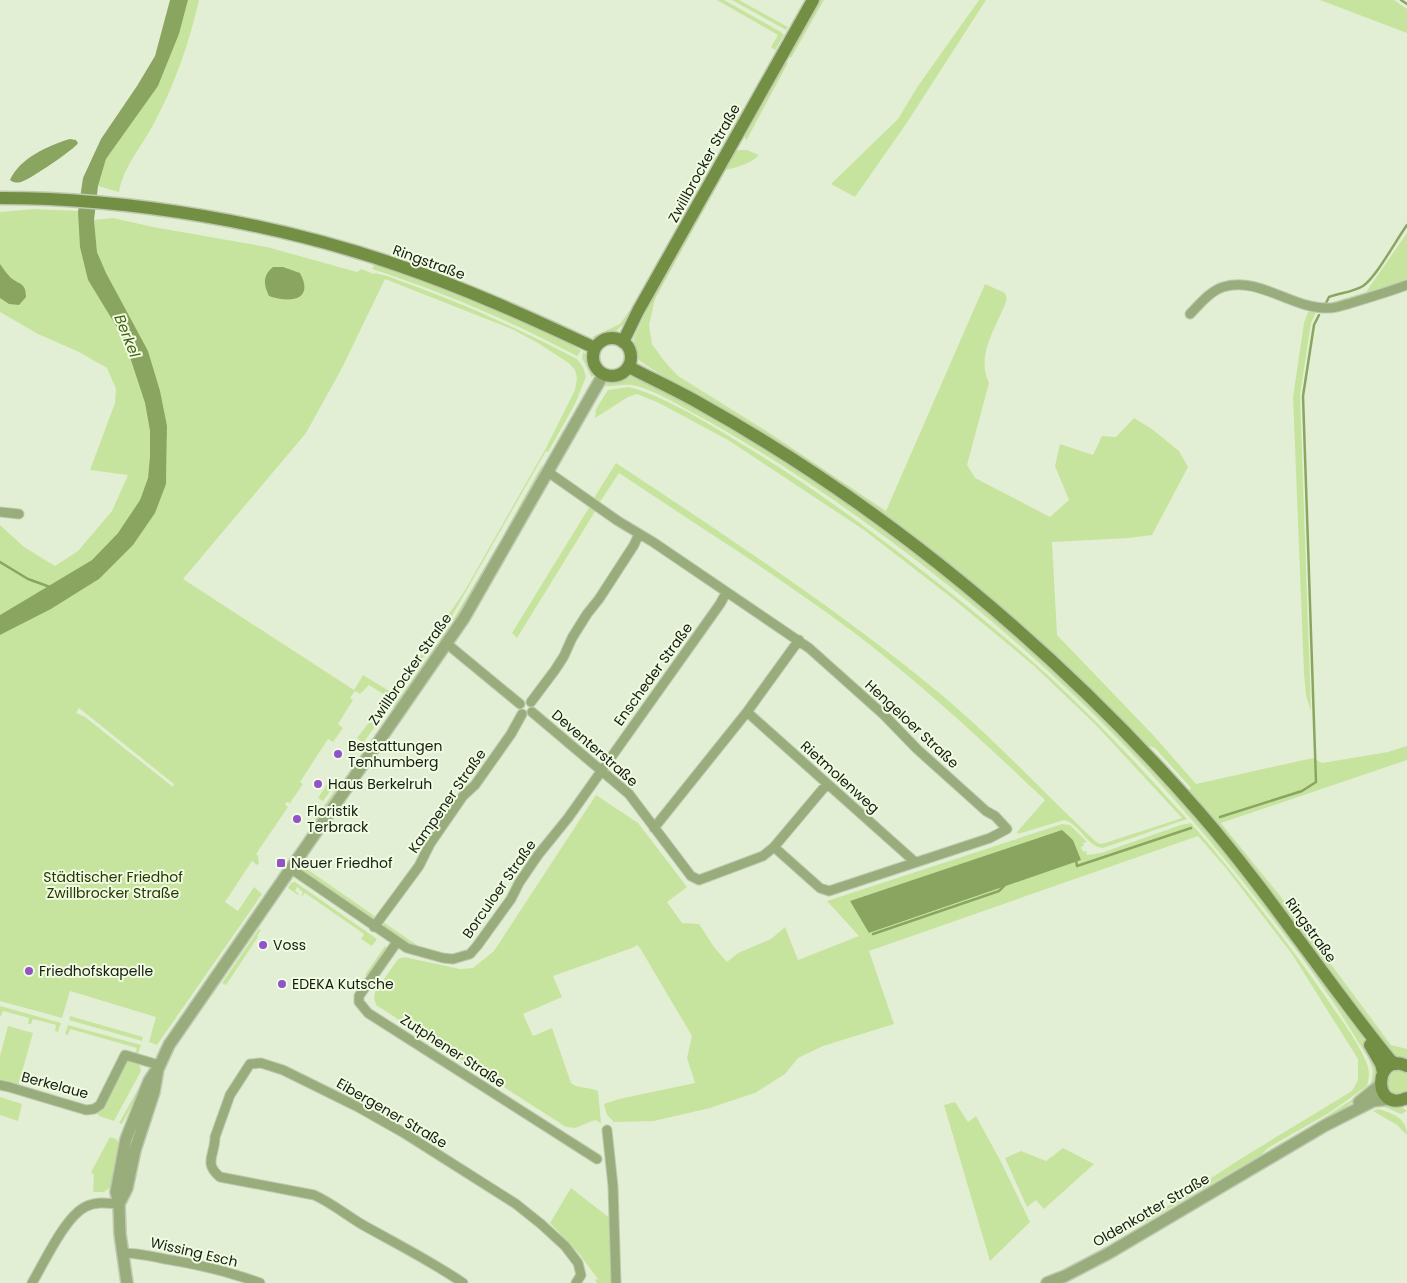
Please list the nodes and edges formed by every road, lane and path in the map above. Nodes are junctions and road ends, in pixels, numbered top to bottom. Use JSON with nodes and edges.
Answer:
{"nodes":[{"id":1,"x":813,"y":0,"type":"edge"},
{"id":2,"x":0,"y":198,"type":"edge"},
{"id":3,"x":1407,"y":285,"type":"edge"},
{"id":4,"x":1190,"y":314,"type":"dead end"},
{"id":5,"x":623,"y":342,"type":"junction"},
{"id":6,"x":595,"y":348,"type":"junction"},
{"id":7,"x":629,"y":367,"type":"junction"},
{"id":8,"x":603,"y":375,"type":"junction"},
{"id":9,"x":548,"y":472,"type":"junction"},
{"id":10,"x":0,"y":512,"type":"edge"},
{"id":11,"x":19,"y":514,"type":"dead end"},
{"id":12,"x":639,"y":534,"type":"junction"},
{"id":13,"x":726,"y":593,"type":"junction"},
{"id":14,"x":799,"y":640,"type":"junction"},
{"id":15,"x":446,"y":643,"type":"junction"},
{"id":16,"x":520,"y":704,"type":"junction"},
{"id":17,"x":532,"y":707,"type":"junction"},
{"id":18,"x":747,"y":712,"type":"junction"},
{"id":19,"x":522,"y":714,"type":"junction"},
{"id":20,"x":601,"y":770,"type":"junction"},
{"id":21,"x":827,"y":784,"type":"junction"},
{"id":22,"x":654,"y":828,"type":"junction"},
{"id":23,"x":774,"y":847,"type":"junction"},
{"id":24,"x":915,"y":862,"type":"junction"},
{"id":25,"x":290,"y":868,"type":"junction"},
{"id":26,"x":374,"y":927,"type":"junction"},
{"id":27,"x":397,"y":942,"type":"junction"},
{"id":28,"x":1341,"y":996,"type":"junction"},
{"id":29,"x":1402,"y":1065,"type":"edge"},
{"id":30,"x":159,"y":1067,"type":"junction"},
{"id":31,"x":1383,"y":1072,"type":"junction"},
{"id":32,"x":1380,"y":1085,"type":"junction"},
{"id":33,"x":0,"y":1086,"type":"edge"},
{"id":34,"x":1401,"y":1102,"type":"edge"},
{"id":35,"x":1324,"y":1126,"type":"junction"},
{"id":36,"x":607,"y":1130,"type":"dead end"},
{"id":37,"x":596,"y":1159,"type":"dead end"},
{"id":38,"x":119,"y":1204,"type":"junction"},
{"id":39,"x":122,"y":1253,"type":"junction"},
{"id":40,"x":32,"y":1283,"type":"edge"},
{"id":41,"x":127,"y":1283,"type":"edge"},
{"id":42,"x":260,"y":1283,"type":"edge"},
{"id":43,"x":463,"y":1283,"type":"edge"},
{"id":44,"x":576,"y":1283,"type":"edge"},
{"id":45,"x":616,"y":1283,"type":"edge"},
{"id":46,"x":1048,"y":1283,"type":"edge"}],
"edges":[{"from":1,"to":5,"type":"main road","name":"Zwillbrocker Straße"},
{"from":2,"to":6,"type":"main road","name":"Ringstraße"},
{"from":3,"to":4,"type":"street"},
{"from":5,"to":6,"type":"main road"},
{"from":5,"to":7,"type":"main road"},
{"from":6,"to":8,"type":"main road"},
{"from":7,"to":8,"type":"main road"},
{"from":7,"to":28,"type":"main road","name":"Ringstraße"},
{"from":8,"to":9,"type":"street","name":"Zwillbrocker Straße"},
{"from":9,"to":12,"type":"street"},
{"from":9,"to":15,"type":"street","name":"Zwillbrocker Straße"},
{"from":10,"to":11,"type":"street"},
{"from":12,"to":13,"type":"street"},
{"from":12,"to":17,"type":"street"},
{"from":13,"to":14,"type":"street","name":"Hengeloer Straße"},
{"from":13,"to":20,"type":"street","name":"Enscheder Straße"},
{"from":14,"to":18,"type":"street"},
{"from":14,"to":24,"type":"street","name":"Hengeloer Straße"},
{"from":15,"to":16,"type":"street"},
{"from":15,"to":25,"type":"street","name":"Zwillbrocker Straße"},
{"from":16,"to":17,"type":"street"},
{"from":16,"to":19,"type":"street"},
{"from":17,"to":19,"type":"street"},
{"from":17,"to":20,"type":"street","name":"Deventerstraße"},
{"from":18,"to":21,"type":"street","name":"Rietmolenweg"},
{"from":18,"to":22,"type":"street"},
{"from":19,"to":26,"type":"street","name":"Kampener Straße"},
{"from":20,"to":22,"type":"street","name":"Deventerstraße"},
{"from":20,"to":27,"type":"street","name":"Borculoer Straße"},
{"from":21,"to":23,"type":"street","name":"Deventerstraße"},
{"from":21,"to":24,"type":"street","name":"Rietmolenweg"},
{"from":22,"to":23,"type":"street","name":"Deventerstraße"},
{"from":23,"to":24,"type":"street"},
{"from":25,"to":26,"type":"street","name":"Borculoer Straße"},
{"from":25,"to":30,"type":"street","name":"Zwillbrocker Straße"},
{"from":26,"to":27,"type":"street","name":"Borculoer Straße"},
{"from":27,"to":37,"type":"street","name":"Zutphener Straße"},
{"from":28,"to":29,"type":"main road","name":"Ringstraße"},
{"from":28,"to":31,"type":"main road","name":"Ringstraße"},
{"from":29,"to":31,"type":"main road"},
{"from":30,"to":33,"type":"street","name":"Berkelaue"},
{"from":30,"to":38,"type":"street","name":"Zwillbrocker Straße"},
{"from":31,"to":32,"type":"main road"},
{"from":32,"to":34,"type":"main road"},
{"from":32,"to":35,"type":"street"},
{"from":34,"to":35,"type":"street"},
{"from":35,"to":46,"type":"street","name":"Oldenkotter Straße"},
{"from":36,"to":45,"type":"street"},
{"from":38,"to":39,"type":"street","name":"Zwillbrocker Straße"},
{"from":38,"to":40,"type":"street"},
{"from":39,"to":41,"type":"street","name":"Zwillbrocker Straße"},
{"from":39,"to":42,"type":"street","name":"Wissing Esch"},
{"from":43,"to":44,"type":"street","name":"Eibergener Straße"}]}
